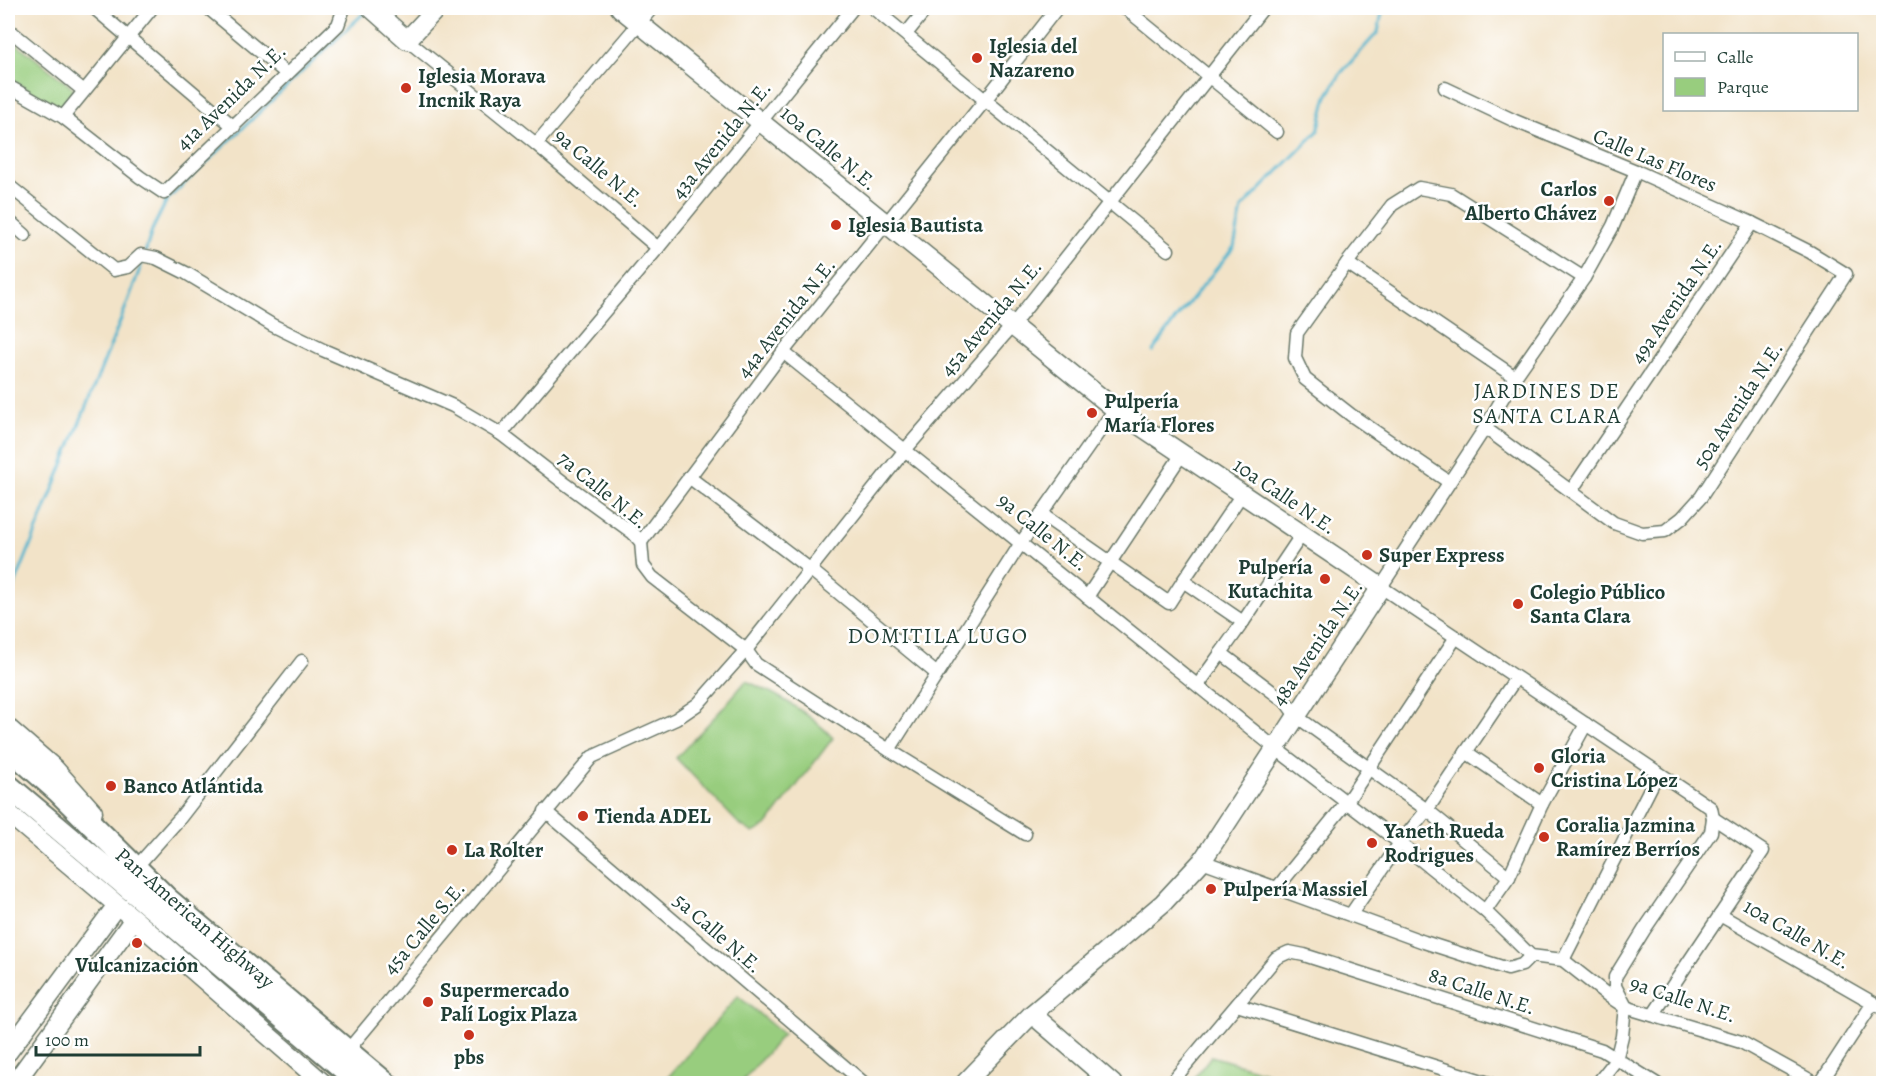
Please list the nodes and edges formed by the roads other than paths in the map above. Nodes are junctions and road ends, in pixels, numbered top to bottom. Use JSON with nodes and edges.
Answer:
{"nodes":[{"id":1,"x":94,"y":8,"type":"edge"},
{"id":2,"x":152,"y":8,"type":"edge"},
{"id":3,"x":208,"y":8,"type":"edge"},
{"id":4,"x":344,"y":8,"type":"edge"},
{"id":5,"x":437,"y":8,"type":"edge"},
{"id":6,"x":620,"y":8,"type":"edge"},
{"id":7,"x":652,"y":8,"type":"edge"},
{"id":8,"x":854,"y":8,"type":"edge"},
{"id":9,"x":873,"y":8,"type":"edge"},
{"id":10,"x":927,"y":8,"type":"edge"},
{"id":11,"x":1056,"y":8,"type":"edge"},
{"id":12,"x":1125,"y":8,"type":"edge"},
{"id":13,"x":1263,"y":8,"type":"edge"},
{"id":14,"x":372,"y":9,"type":"edge"},
{"id":15,"x":640,"y":23,"type":"junction"},
{"id":16,"x":8,"y":29,"type":"edge"},
{"id":17,"x":906,"y":34,"type":"junction"},
{"id":18,"x":128,"y":38,"type":"junction"},
{"id":19,"x":407,"y":40,"type":"junction"},
{"id":20,"x":287,"y":74,"type":"junction"},
{"id":21,"x":1209,"y":75,"type":"junction"},
{"id":22,"x":8,"y":86,"type":"edge"},
{"id":23,"x":1445,"y":88,"type":"dead end"},
{"id":24,"x":84,"y":91,"type":"junction"},
{"id":25,"x":986,"y":99,"type":"junction"},
{"id":26,"x":63,"y":117,"type":"junction"},
{"id":27,"x":761,"y":121,"type":"junction"},
{"id":28,"x":234,"y":127,"type":"junction"},
{"id":29,"x":1277,"y":132,"type":"dead end"},
{"id":30,"x":536,"y":144,"type":"junction"},
{"id":31,"x":1636,"y":171,"type":"junction"},
{"id":32,"x":8,"y":185,"type":"edge"},
{"id":33,"x":1110,"y":202,"type":"junction"},
{"id":34,"x":8,"y":220,"type":"edge"},
{"id":35,"x":886,"y":224,"type":"junction"},
{"id":36,"x":1752,"y":224,"type":"junction"},
{"id":37,"x":26,"y":236,"type":"dead end"},
{"id":38,"x":658,"y":248,"type":"junction"},
{"id":39,"x":1168,"y":250,"type":"dead end"},
{"id":40,"x":1347,"y":263,"type":"junction"},
{"id":41,"x":1846,"y":274,"type":"joint"},
{"id":42,"x":1584,"y":278,"type":"junction"},
{"id":43,"x":1012,"y":326,"type":"junction"},
{"id":44,"x":783,"y":352,"type":"junction"},
{"id":45,"x":1515,"y":377,"type":"junction"},
{"id":46,"x":1115,"y":409,"type":"junction"},
{"id":47,"x":1485,"y":428,"type":"junction"},
{"id":48,"x":501,"y":434,"type":"junction"},
{"id":49,"x":905,"y":450,"type":"junction"},
{"id":50,"x":1182,"y":454,"type":"junction"},
{"id":51,"x":689,"y":477,"type":"junction"},
{"id":52,"x":1449,"y":482,"type":"junction"},
{"id":53,"x":1571,"y":491,"type":"junction"},
{"id":54,"x":1242,"y":494,"type":"junction"},
{"id":55,"x":1041,"y":514,"type":"junction"},
{"id":56,"x":1302,"y":534,"type":"junction"},
{"id":57,"x":641,"y":542,"type":"junction"},
{"id":58,"x":1021,"y":543,"type":"junction"},
{"id":59,"x":1110,"y":562,"type":"junction"},
{"id":60,"x":811,"y":570,"type":"junction"},
{"id":61,"x":1183,"y":581,"type":"junction"},
{"id":62,"x":1382,"y":587,"type":"junction"},
{"id":63,"x":1087,"y":597,"type":"junction"},
{"id":64,"x":1243,"y":622,"type":"junction"},
{"id":65,"x":1456,"y":637,"type":"junction"},
{"id":66,"x":746,"y":650,"type":"junction"},
{"id":67,"x":1221,"y":653,"type":"junction"},
{"id":68,"x":302,"y":661,"type":"dead end"},
{"id":69,"x":937,"y":674,"type":"junction"},
{"id":70,"x":1516,"y":678,"type":"junction"},
{"id":71,"x":1198,"y":685,"type":"junction"},
{"id":72,"x":1296,"y":716,"type":"junction"},
{"id":73,"x":1586,"y":724,"type":"junction"},
{"id":74,"x":8,"y":728,"type":"edge"},
{"id":75,"x":8,"y":747,"type":"edge"},
{"id":76,"x":1275,"y":748,"type":"junction"},
{"id":77,"x":889,"y":750,"type":"junction"},
{"id":78,"x":1466,"y":752,"type":"junction"},
{"id":79,"x":1369,"y":768,"type":"junction"},
{"id":80,"x":1658,"y":773,"type":"junction"},
{"id":81,"x":8,"y":786,"type":"edge"},
{"id":82,"x":1346,"y":802,"type":"junction"},
{"id":83,"x":1542,"y":804,"type":"junction"},
{"id":84,"x":1426,"y":810,"type":"junction"},
{"id":85,"x":545,"y":812,"type":"junction"},
{"id":86,"x":8,"y":813,"type":"edge"},
{"id":87,"x":1713,"y":818,"type":"junction"},
{"id":88,"x":1025,"y":834,"type":"dead end"},
{"id":89,"x":1400,"y":843,"type":"junction"},
{"id":90,"x":1202,"y":861,"type":"junction"},
{"id":91,"x":138,"y":865,"type":"junction"},
{"id":92,"x":1509,"y":878,"type":"junction"},
{"id":93,"x":1277,"y":888,"type":"junction"},
{"id":94,"x":168,"y":900,"type":"junction"},
{"id":95,"x":117,"y":905,"type":"junction"},
{"id":96,"x":1485,"y":911,"type":"junction"},
{"id":97,"x":1351,"y":914,"type":"junction"},
{"id":98,"x":1720,"y":915,"type":"junction"},
{"id":99,"x":134,"y":919,"type":"junction"},
{"id":100,"x":1531,"y":956,"type":"junction"},
{"id":101,"x":1563,"y":960,"type":"junction"},
{"id":102,"x":1237,"y":1005,"type":"junction"},
{"id":103,"x":1625,"y":1006,"type":"junction"},
{"id":104,"x":1878,"y":1006,"type":"edge"},
{"id":105,"x":1032,"y":1014,"type":"junction"},
{"id":106,"x":1653,"y":1015,"type":"junction"},
{"id":107,"x":8,"y":1052,"type":"edge"},
{"id":108,"x":343,"y":1056,"type":"junction"},
{"id":109,"x":1616,"y":1059,"type":"junction"},
{"id":110,"x":14,"y":1083,"type":"edge"},
{"id":111,"x":322,"y":1083,"type":"edge"},
{"id":112,"x":363,"y":1083,"type":"edge"},
{"id":113,"x":386,"y":1083,"type":"edge"},
{"id":114,"x":865,"y":1083,"type":"edge"},
{"id":115,"x":964,"y":1083,"type":"edge"},
{"id":116,"x":1113,"y":1083,"type":"edge"},
{"id":117,"x":1170,"y":1083,"type":"edge"},
{"id":118,"x":1492,"y":1083,"type":"edge"},
{"id":119,"x":1597,"y":1083,"type":"edge"},
{"id":120,"x":1657,"y":1083,"type":"edge"},
{"id":121,"x":1818,"y":1083,"type":"edge"}],
"edges":[{"from":1,"to":18,"type":"street"},
{"from":2,"to":18,"type":"street"},
{"from":3,"to":20,"type":"street"},
{"from":4,"to":20,"type":"street","name":"41a Avenida N.E."},
{"from":5,"to":19,"type":"street"},
{"from":6,"to":15,"type":"street","name":"10a Calle N.E."},
{"from":7,"to":15,"type":"street"},
{"from":8,"to":27,"type":"street","name":"43a Avenida N.E."},
{"from":9,"to":17,"type":"street"},
{"from":10,"to":17,"type":"street"},
{"from":11,"to":25,"type":"street","name":"44a Avenida N.E."},
{"from":12,"to":21,"type":"street"},
{"from":13,"to":21,"type":"street","name":"45a Avenida N.E."},
{"from":14,"to":19,"type":"street","name":"9a Calle N.E."},
{"from":15,"to":27,"type":"street","name":"10a Calle N.E."},
{"from":15,"to":30,"type":"street"},
{"from":16,"to":24,"type":"street"},
{"from":17,"to":25,"type":"street"},
{"from":18,"to":24,"type":"street"},
{"from":18,"to":28,"type":"street"},
{"from":19,"to":30,"type":"street","name":"9a Calle N.E."},
{"from":20,"to":28,"type":"street","name":"41a Avenida N.E."},
{"from":21,"to":29,"type":"street"},
{"from":21,"to":33,"type":"street","name":"45a Avenida N.E."},
{"from":22,"to":26,"type":"street"},
{"from":23,"to":31,"type":"street","name":"Calle Las Flores"},
{"from":24,"to":26,"type":"street"},
{"from":25,"to":33,"type":"street"},
{"from":25,"to":35,"type":"street","name":"44a Avenida N.E."},
{"from":26,"to":28,"type":"street","name":"41a Avenida N.E."},
{"from":27,"to":35,"type":"street","name":"10a Calle N.E."},
{"from":27,"to":38,"type":"street","name":"43a Avenida N.E."},
{"from":30,"to":38,"type":"street","name":"9a Calle N.E."},
{"from":31,"to":36,"type":"street","name":"Calle Las Flores"},
{"from":31,"to":42,"type":"street","name":"48a Avenida N.E."},
{"from":32,"to":48,"type":"street","name":"7a Calle N.E."},
{"from":33,"to":39,"type":"street"},
{"from":33,"to":43,"type":"street","name":"45a Avenida N.E."},
{"from":34,"to":37,"type":"street"},
{"from":35,"to":43,"type":"street","name":"10a Calle N.E."},
{"from":35,"to":44,"type":"street","name":"44a Avenida N.E."},
{"from":36,"to":41,"type":"street","name":"Calle Las Flores"},
{"from":36,"to":53,"type":"street","name":"49a Avenida N.E."},
{"from":38,"to":48,"type":"street","name":"43a Avenida N.E."},
{"from":40,"to":42,"type":"street"},
{"from":40,"to":45,"type":"street"},
{"from":40,"to":52,"type":"street"},
{"from":41,"to":53,"type":"street","name":"50a Avenida N.E."},
{"from":42,"to":45,"type":"street","name":"48a Avenida N.E."},
{"from":43,"to":46,"type":"street","name":"10a Calle N.E."},
{"from":43,"to":49,"type":"street","name":"45a Avenida N.E."},
{"from":44,"to":49,"type":"street","name":"9a Calle N.E."},
{"from":44,"to":51,"type":"street","name":"44a Avenida N.E."},
{"from":45,"to":47,"type":"street","name":"48a Avenida N.E."},
{"from":46,"to":50,"type":"street","name":"10a Calle N.E."},
{"from":46,"to":55,"type":"street"},
{"from":47,"to":52,"type":"street","name":"48a Avenida N.E."},
{"from":47,"to":53,"type":"street"},
{"from":48,"to":57,"type":"street","name":"7a Calle N.E."},
{"from":49,"to":58,"type":"street","name":"9a Calle N.E."},
{"from":49,"to":60,"type":"street","name":"45a Avenida N.E."},
{"from":50,"to":54,"type":"street","name":"10a Calle N.E."},
{"from":50,"to":59,"type":"street"},
{"from":51,"to":57,"type":"street","name":"44a Avenida N.E."},
{"from":51,"to":60,"type":"street"},
{"from":52,"to":62,"type":"street","name":"48a Avenida N.E."},
{"from":54,"to":56,"type":"street","name":"10a Calle N.E."},
{"from":54,"to":61,"type":"street"},
{"from":55,"to":58,"type":"street"},
{"from":55,"to":59,"type":"street"},
{"from":56,"to":62,"type":"street","name":"10a Calle N.E."},
{"from":56,"to":64,"type":"street"},
{"from":57,"to":66,"type":"street","name":"7a Calle N.E."},
{"from":58,"to":63,"type":"street","name":"9a Calle N.E."},
{"from":58,"to":69,"type":"street"},
{"from":59,"to":61,"type":"street"},
{"from":59,"to":63,"type":"street"},
{"from":60,"to":66,"type":"street","name":"45a Avenida N.E."},
{"from":60,"to":69,"type":"street"},
{"from":61,"to":64,"type":"street"},
{"from":62,"to":65,"type":"street","name":"10a Calle N.E."},
{"from":62,"to":72,"type":"street","name":"48a Avenida N.E."},
{"from":63,"to":71,"type":"street","name":"9a Calle N.E."},
{"from":64,"to":67,"type":"street"},
{"from":65,"to":70,"type":"street","name":"10a Calle N.E."},
{"from":65,"to":79,"type":"street"},
{"from":66,"to":77,"type":"street","name":"7a Calle N.E."},
{"from":66,"to":85,"type":"street","name":"45a Calle S.E."},
{"from":67,"to":71,"type":"street"},
{"from":67,"to":72,"type":"street"},
{"from":68,"to":91,"type":"street"},
{"from":69,"to":77,"type":"street"},
{"from":70,"to":73,"type":"street","name":"10a Calle N.E."},
{"from":70,"to":78,"type":"street"},
{"from":71,"to":76,"type":"street","name":"9a Calle N.E."},
{"from":72,"to":76,"type":"street","name":"48a Avenida N.E."},
{"from":72,"to":79,"type":"street"},
{"from":73,"to":80,"type":"street","name":"10a Calle N.E."},
{"from":73,"to":83,"type":"street"},
{"from":74,"to":91,"type":"street"},
{"from":75,"to":94,"type":"highway","name":"Pan-American Highway"},
{"from":76,"to":82,"type":"street"},
{"from":76,"to":90,"type":"street","name":"48a Avenida N.E."},
{"from":77,"to":88,"type":"street","name":"7a Calle N.E."},
{"from":78,"to":83,"type":"street"},
{"from":78,"to":84,"type":"street"},
{"from":79,"to":82,"type":"street"},
{"from":79,"to":84,"type":"street"},
{"from":80,"to":87,"type":"street","name":"10a Calle N.E."},
{"from":80,"to":101,"type":"street"},
{"from":81,"to":108,"type":"highway","name":"Pan-American Highway"},
{"from":82,"to":89,"type":"street"},
{"from":82,"to":93,"type":"street"},
{"from":83,"to":92,"type":"street"},
{"from":84,"to":89,"type":"street"},
{"from":84,"to":92,"type":"street"},
{"from":85,"to":108,"type":"street","name":"45a Calle S.E."},
{"from":85,"to":114,"type":"street","name":"5a Calle N.E."},
{"from":86,"to":95,"type":"street"},
{"from":87,"to":98,"type":"street","name":"10a Calle N.E."},
{"from":87,"to":103,"type":"street"},
{"from":89,"to":96,"type":"street"},
{"from":89,"to":97,"type":"street"},
{"from":90,"to":93,"type":"street"},
{"from":90,"to":105,"type":"street","name":"48a Avenida N.E."},
{"from":91,"to":94,"type":"street"},
{"from":92,"to":96,"type":"street"},
{"from":93,"to":97,"type":"street"},
{"from":94,"to":108,"type":"highway","name":"Pan-American Highway"},
{"from":95,"to":99,"type":"street"},
{"from":95,"to":107,"type":"street"},
{"from":96,"to":100,"type":"street"},
{"from":97,"to":100,"type":"street"},
{"from":98,"to":104,"type":"street","name":"10a Calle N.E."},
{"from":98,"to":106,"type":"street"},
{"from":99,"to":110,"type":"street"},
{"from":99,"to":111,"type":"street"},
{"from":100,"to":101,"type":"street"},
{"from":101,"to":103,"type":"street","name":"9a Calle N.E."},
{"from":102,"to":109,"type":"street","name":"8a Calle N.E."},
{"from":102,"to":117,"type":"street"},
{"from":102,"to":118,"type":"street"},
{"from":103,"to":106,"type":"street","name":"9a Calle N.E."},
{"from":103,"to":109,"type":"street"},
{"from":104,"to":121,"type":"street"},
{"from":105,"to":115,"type":"street","name":"48a Avenida N.E."},
{"from":105,"to":116,"type":"street"},
{"from":106,"to":121,"type":"street","name":"9a Calle N.E."},
{"from":108,"to":111,"type":"street","name":"45a Calle S.E."},
{"from":108,"to":112,"type":"highway","name":"Pan-American Highway"},
{"from":108,"to":113,"type":"highway","name":"Pan-American Highway"},
{"from":109,"to":119,"type":"street"},
{"from":109,"to":120,"type":"street","name":"8a Calle N.E."}]}
